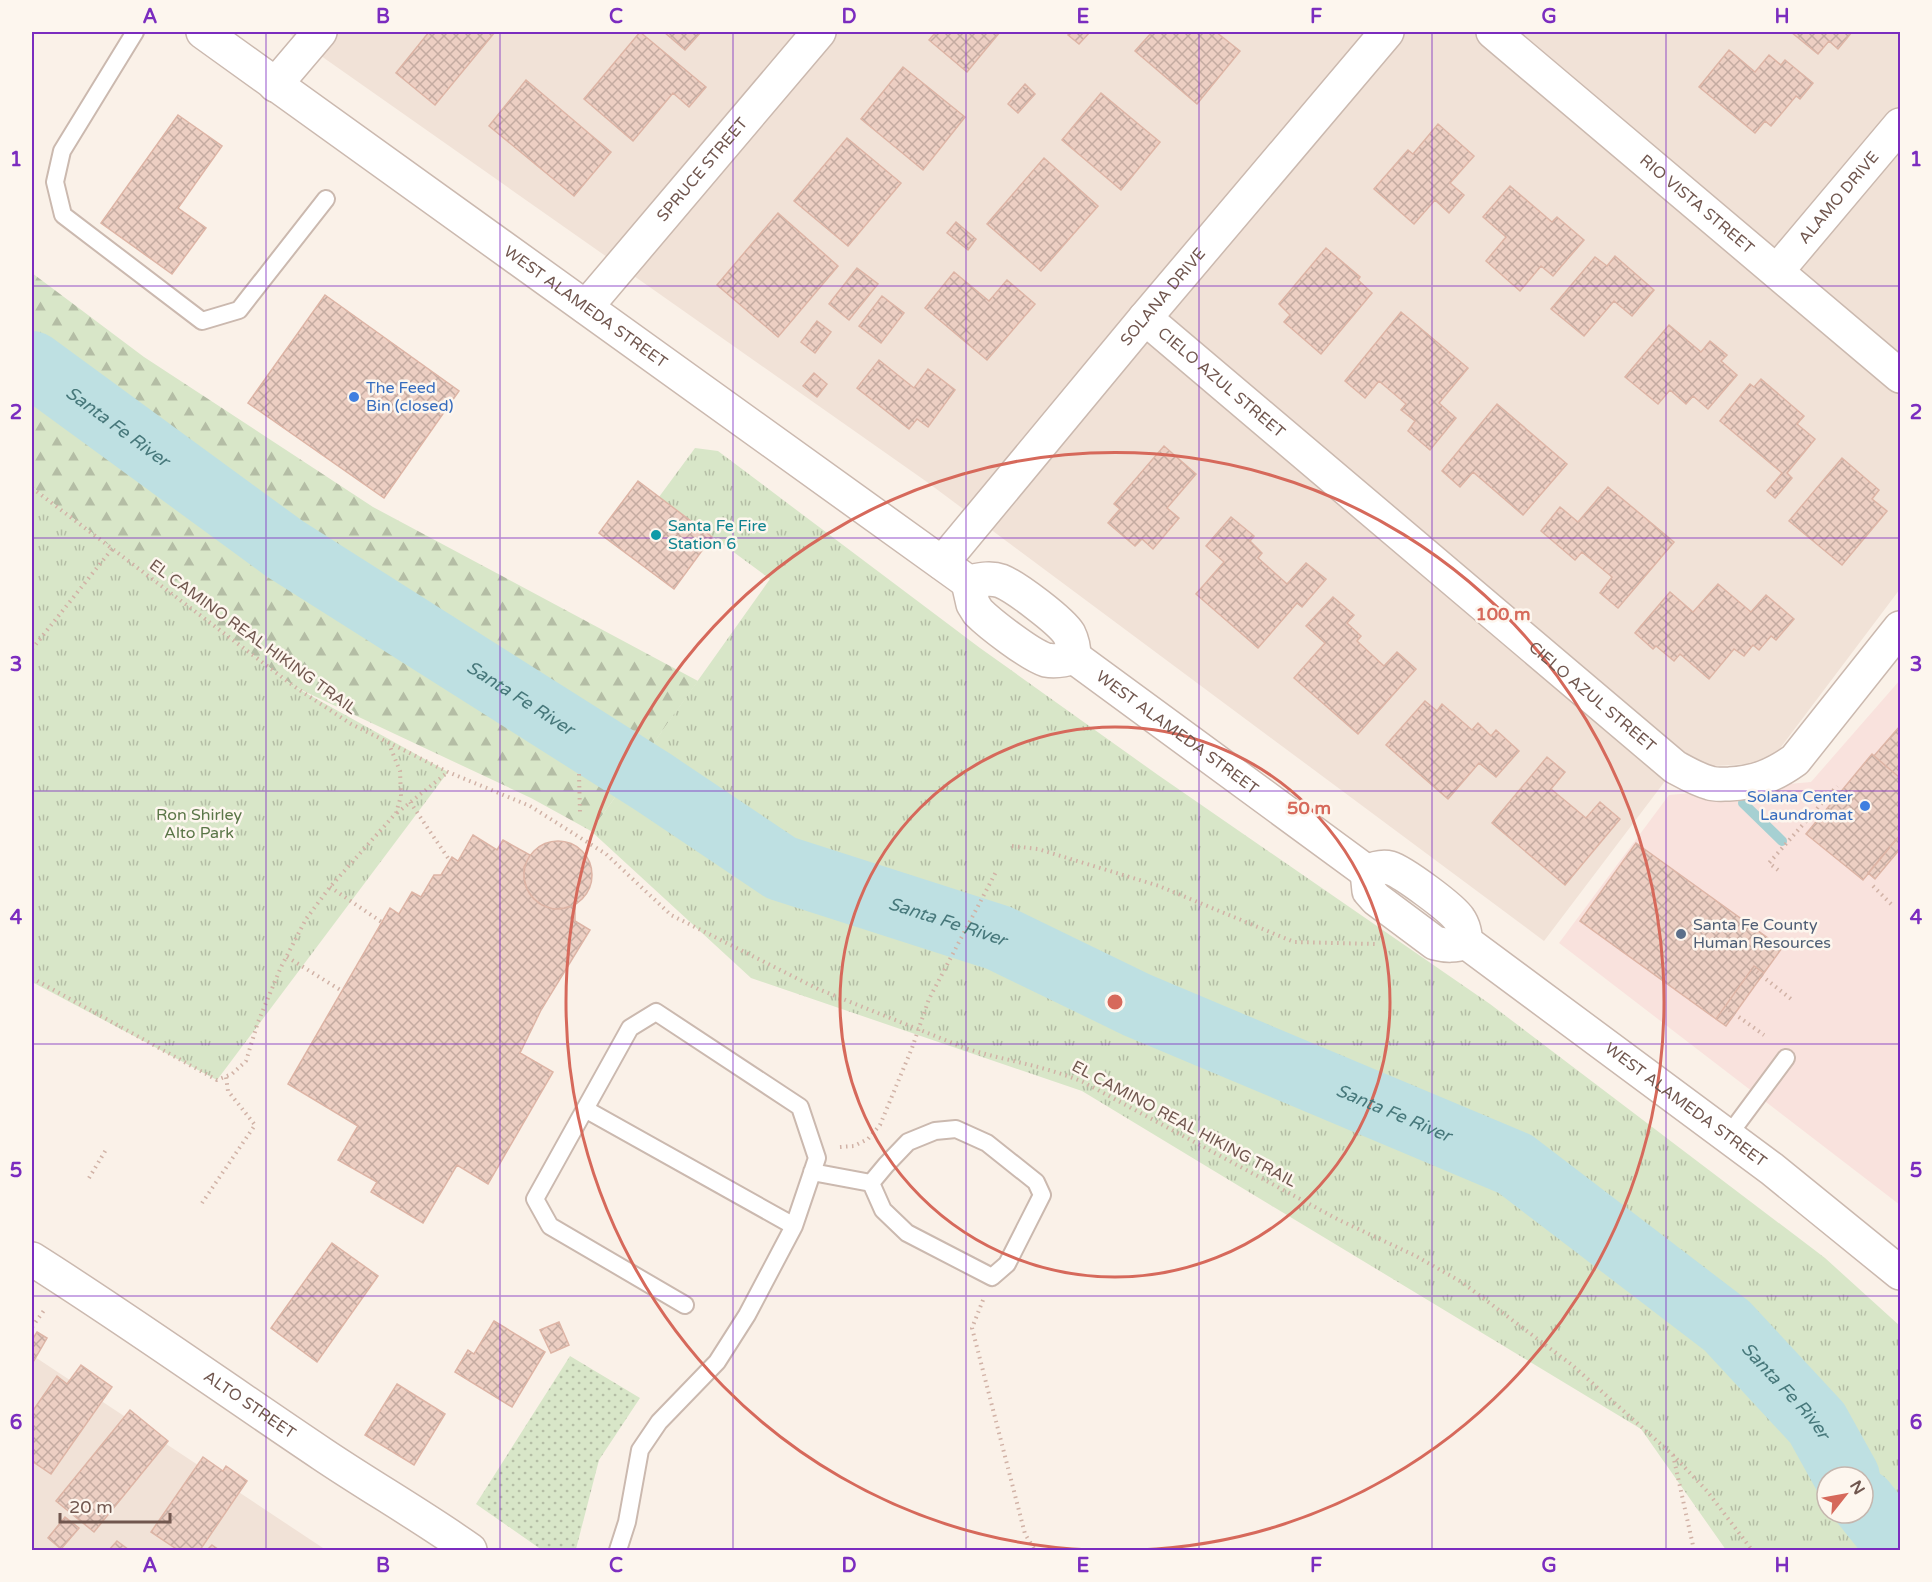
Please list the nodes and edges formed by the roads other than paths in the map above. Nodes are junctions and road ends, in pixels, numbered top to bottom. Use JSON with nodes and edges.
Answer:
{"nodes":[{"id":1,"x":135,"y":32,"type":"edge"},
{"id":2,"x":202,"y":32,"type":"edge"},
{"id":3,"x":320,"y":32,"type":"edge"},
{"id":4,"x":819,"y":32,"type":"edge"},
{"id":5,"x":1387,"y":32,"type":"edge"},
{"id":6,"x":1493,"y":32,"type":"edge"},
{"id":7,"x":275,"y":85,"type":"junction"},
{"id":8,"x":1900,"y":125,"type":"edge"},
{"id":9,"x":326,"y":199,"type":"dead end"},
{"id":10,"x":1778,"y":271,"type":"junction"},
{"id":11,"x":586,"y":307,"type":"junction"},
{"id":12,"x":1145,"y":318,"type":"junction"},
{"id":13,"x":1900,"y":376,"type":"edge"},
{"id":14,"x":955,"y":573,"type":"junction"},
{"id":15,"x":1900,"y":628,"type":"edge"},
{"id":16,"x":1786,"y":1058,"type":"dead end"},
{"id":17,"x":585,"y":1109,"type":"junction"},
{"id":18,"x":1728,"y":1136,"type":"junction"},
{"id":19,"x":814,"y":1165,"type":"junction"},
{"id":20,"x":871,"y":1183,"type":"junction"},
{"id":21,"x":794,"y":1226,"type":"junction"},
{"id":22,"x":32,"y":1259,"type":"edge"},
{"id":23,"x":1900,"y":1273,"type":"edge"},
{"id":24,"x":685,"y":1305,"type":"dead end"},
{"id":25,"x":470,"y":1551,"type":"edge"},
{"id":26,"x":618,"y":1551,"type":"edge"}],
"edges":[{"from":1,"to":9,"type":"lane"},
{"from":2,"to":7,"type":"street","name":"WEST ALAMEDA STREET"},
{"from":3,"to":7,"type":"street"},
{"from":4,"to":11,"type":"street","name":"SPRUCE STREET"},
{"from":5,"to":12,"type":"street","name":"SOLANA DRIVE"},
{"from":6,"to":10,"type":"street","name":"RIO VISTA STREET"},
{"from":7,"to":11,"type":"street","name":"WEST ALAMEDA STREET"},
{"from":8,"to":10,"type":"street","name":"ALAMO DRIVE"},
{"from":10,"to":13,"type":"street","name":"RIO VISTA STREET"},
{"from":11,"to":14,"type":"street","name":"WEST ALAMEDA STREET"},
{"from":12,"to":14,"type":"street","name":"SOLANA DRIVE"},
{"from":12,"to":15,"type":"street","name":"CIELO AZUL STREET"},
{"from":14,"to":18,"type":"street","name":"WEST ALAMEDA STREET"},
{"from":16,"to":18,"type":"lane"},
{"from":17,"to":19,"type":"lane"},
{"from":17,"to":21,"type":"lane"},
{"from":17,"to":24,"type":"lane"},
{"from":18,"to":23,"type":"street","name":"WEST ALAMEDA STREET"},
{"from":19,"to":20,"type":"lane"},
{"from":19,"to":21,"type":"lane"},
{"from":20,"to":20,"type":"lane"},
{"from":21,"to":26,"type":"lane"},
{"from":22,"to":25,"type":"street","name":"ALTO STREET"}]}
